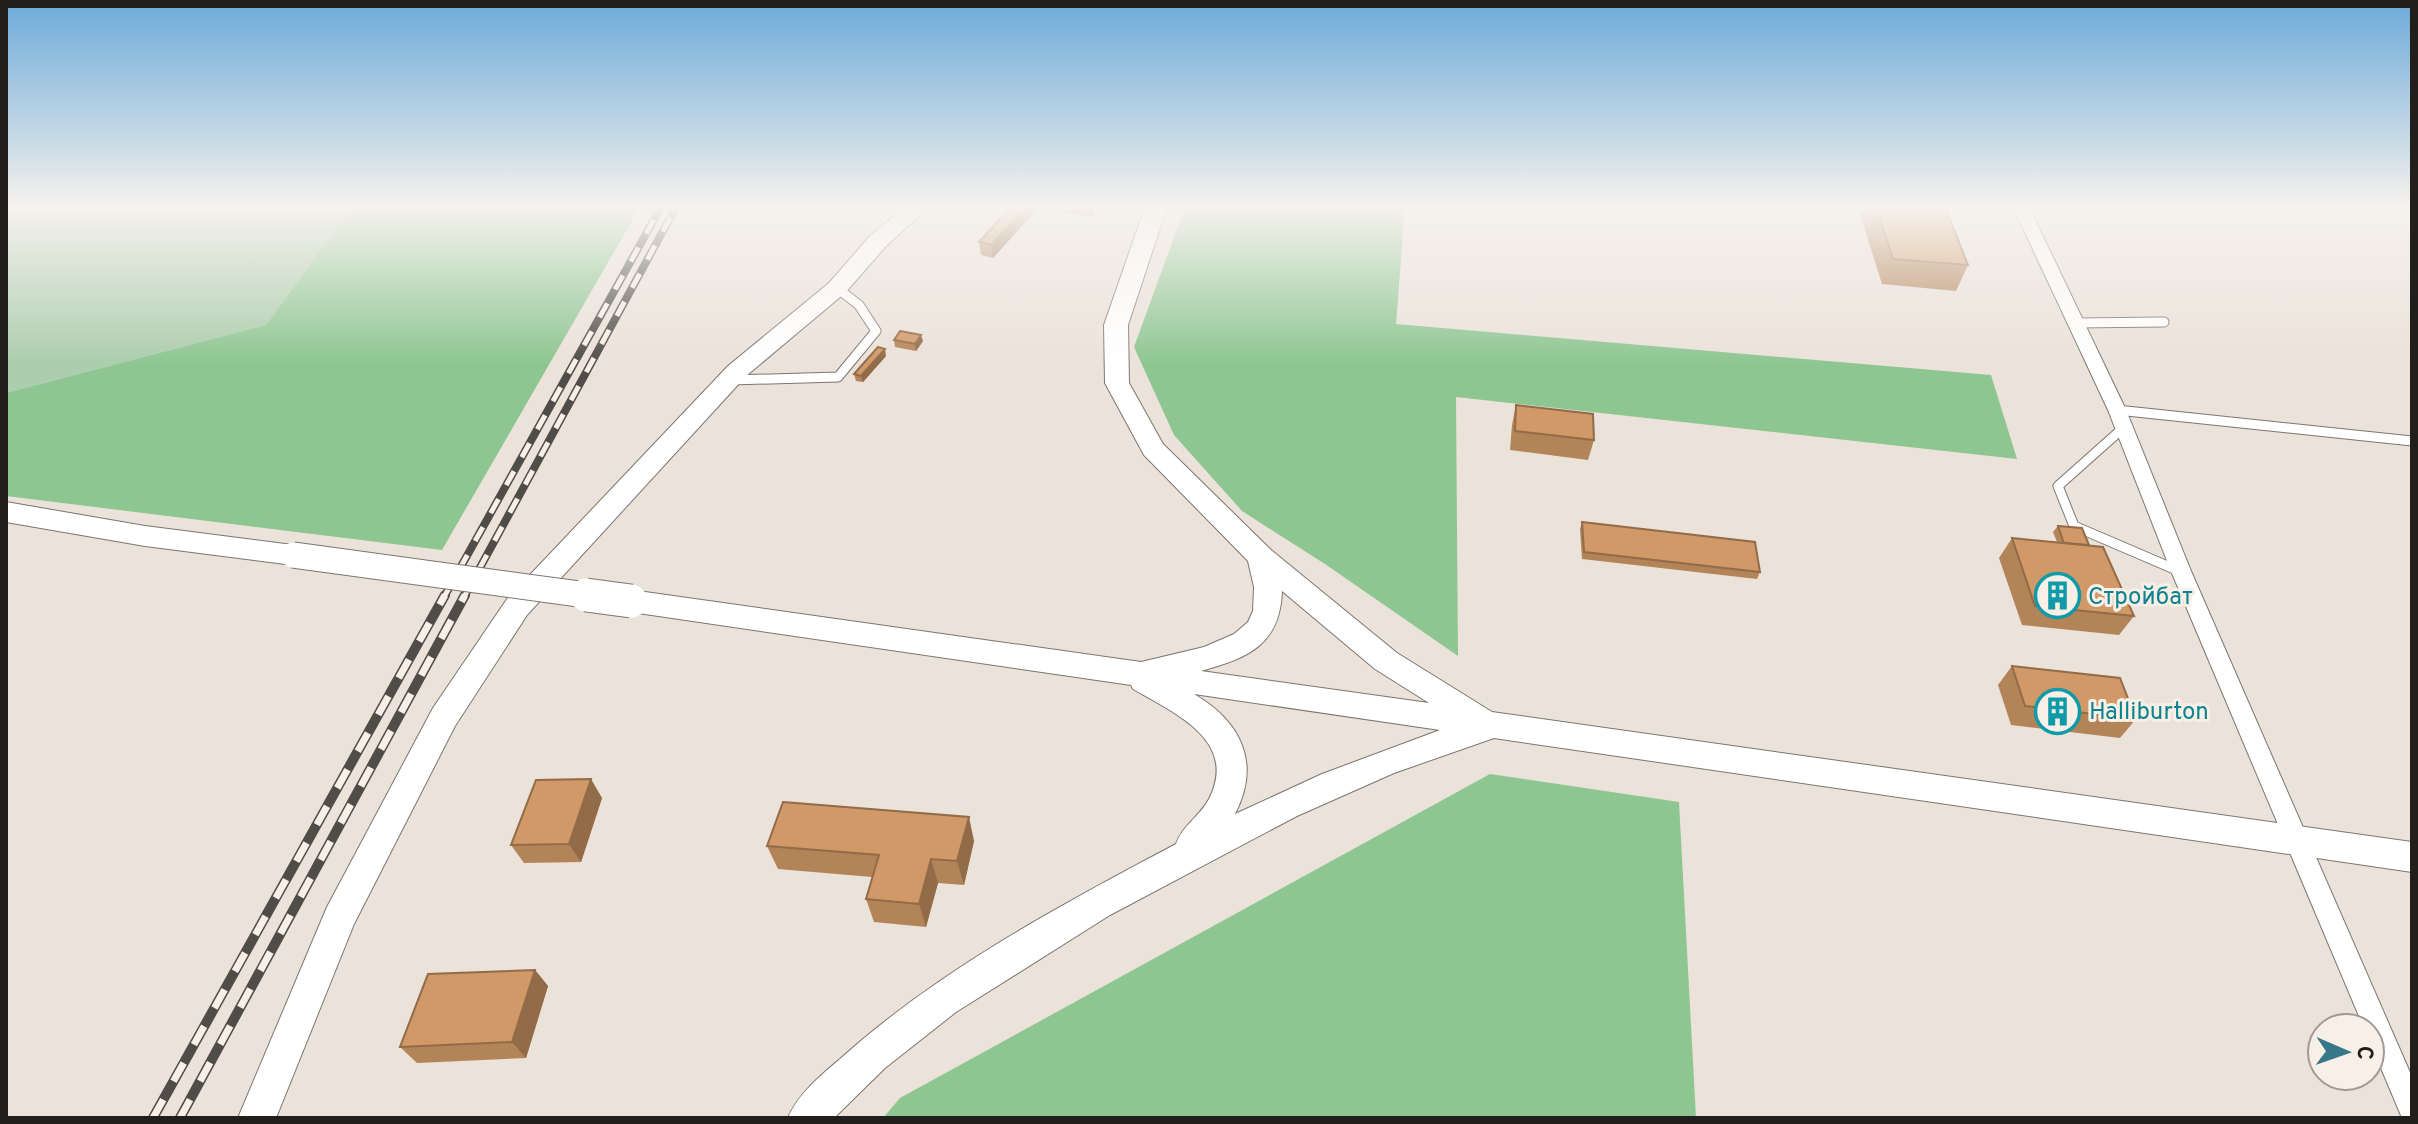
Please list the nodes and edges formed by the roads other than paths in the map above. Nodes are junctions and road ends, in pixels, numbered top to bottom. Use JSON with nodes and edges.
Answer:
{"nodes":[{"id":1,"x":862,"y":259,"type":"edge"},
{"id":2,"x":1138,"y":259,"type":"edge"},
{"id":3,"x":2046,"y":259,"type":"edge"},
{"id":4,"x":837,"y":288,"type":"junction"},
{"id":5,"x":2164,"y":322,"type":"dead end"},
{"id":6,"x":2076,"y":323,"type":"junction"},
{"id":7,"x":728,"y":380,"type":"junction"},
{"id":8,"x":2120,"y":419,"type":"junction"},
{"id":9,"x":2412,"y":441,"type":"edge"},
{"id":10,"x":6,"y":512,"type":"edge"},
{"id":11,"x":1261,"y":557,"type":"junction"},
{"id":12,"x":2181,"y":571,"type":"junction"},
{"id":13,"x":1132,"y":674,"type":"junction"},
{"id":14,"x":1492,"y":727,"type":"junction"},
{"id":15,"x":2297,"y":841,"type":"junction"},
{"id":16,"x":2412,"y":857,"type":"edge"},
{"id":17,"x":1164,"y":866,"type":"junction"},
{"id":18,"x":2412,"y":1109,"type":"edge"},
{"id":19,"x":257,"y":1118,"type":"edge"},
{"id":20,"x":807,"y":1118,"type":"edge"}],
"edges":[{"from":1,"to":4,"type":"main road"},
{"from":2,"to":11,"type":"main road"},
{"from":3,"to":6,"type":"street"},
{"from":4,"to":7,"type":"main road"},
{"from":4,"to":7,"type":"lane"},
{"from":5,"to":6,"type":"lane"},
{"from":6,"to":8,"type":"street"},
{"from":7,"to":19,"type":"main road"},
{"from":8,"to":9,"type":"lane"},
{"from":8,"to":12,"type":"street"},
{"from":8,"to":12,"type":"lane"},
{"from":10,"to":13,"type":"main road","bridge":true},
{"from":11,"to":13,"type":"main road"},
{"from":11,"to":14,"type":"main road"},
{"from":12,"to":15,"type":"street"},
{"from":13,"to":14,"type":"main road"},
{"from":13,"to":17,"type":"main road"},
{"from":14,"to":15,"type":"main road"},
{"from":14,"to":17,"type":"main road"},
{"from":15,"to":16,"type":"main road"},
{"from":15,"to":18,"type":"street"},
{"from":17,"to":20,"type":"main road"}]}
